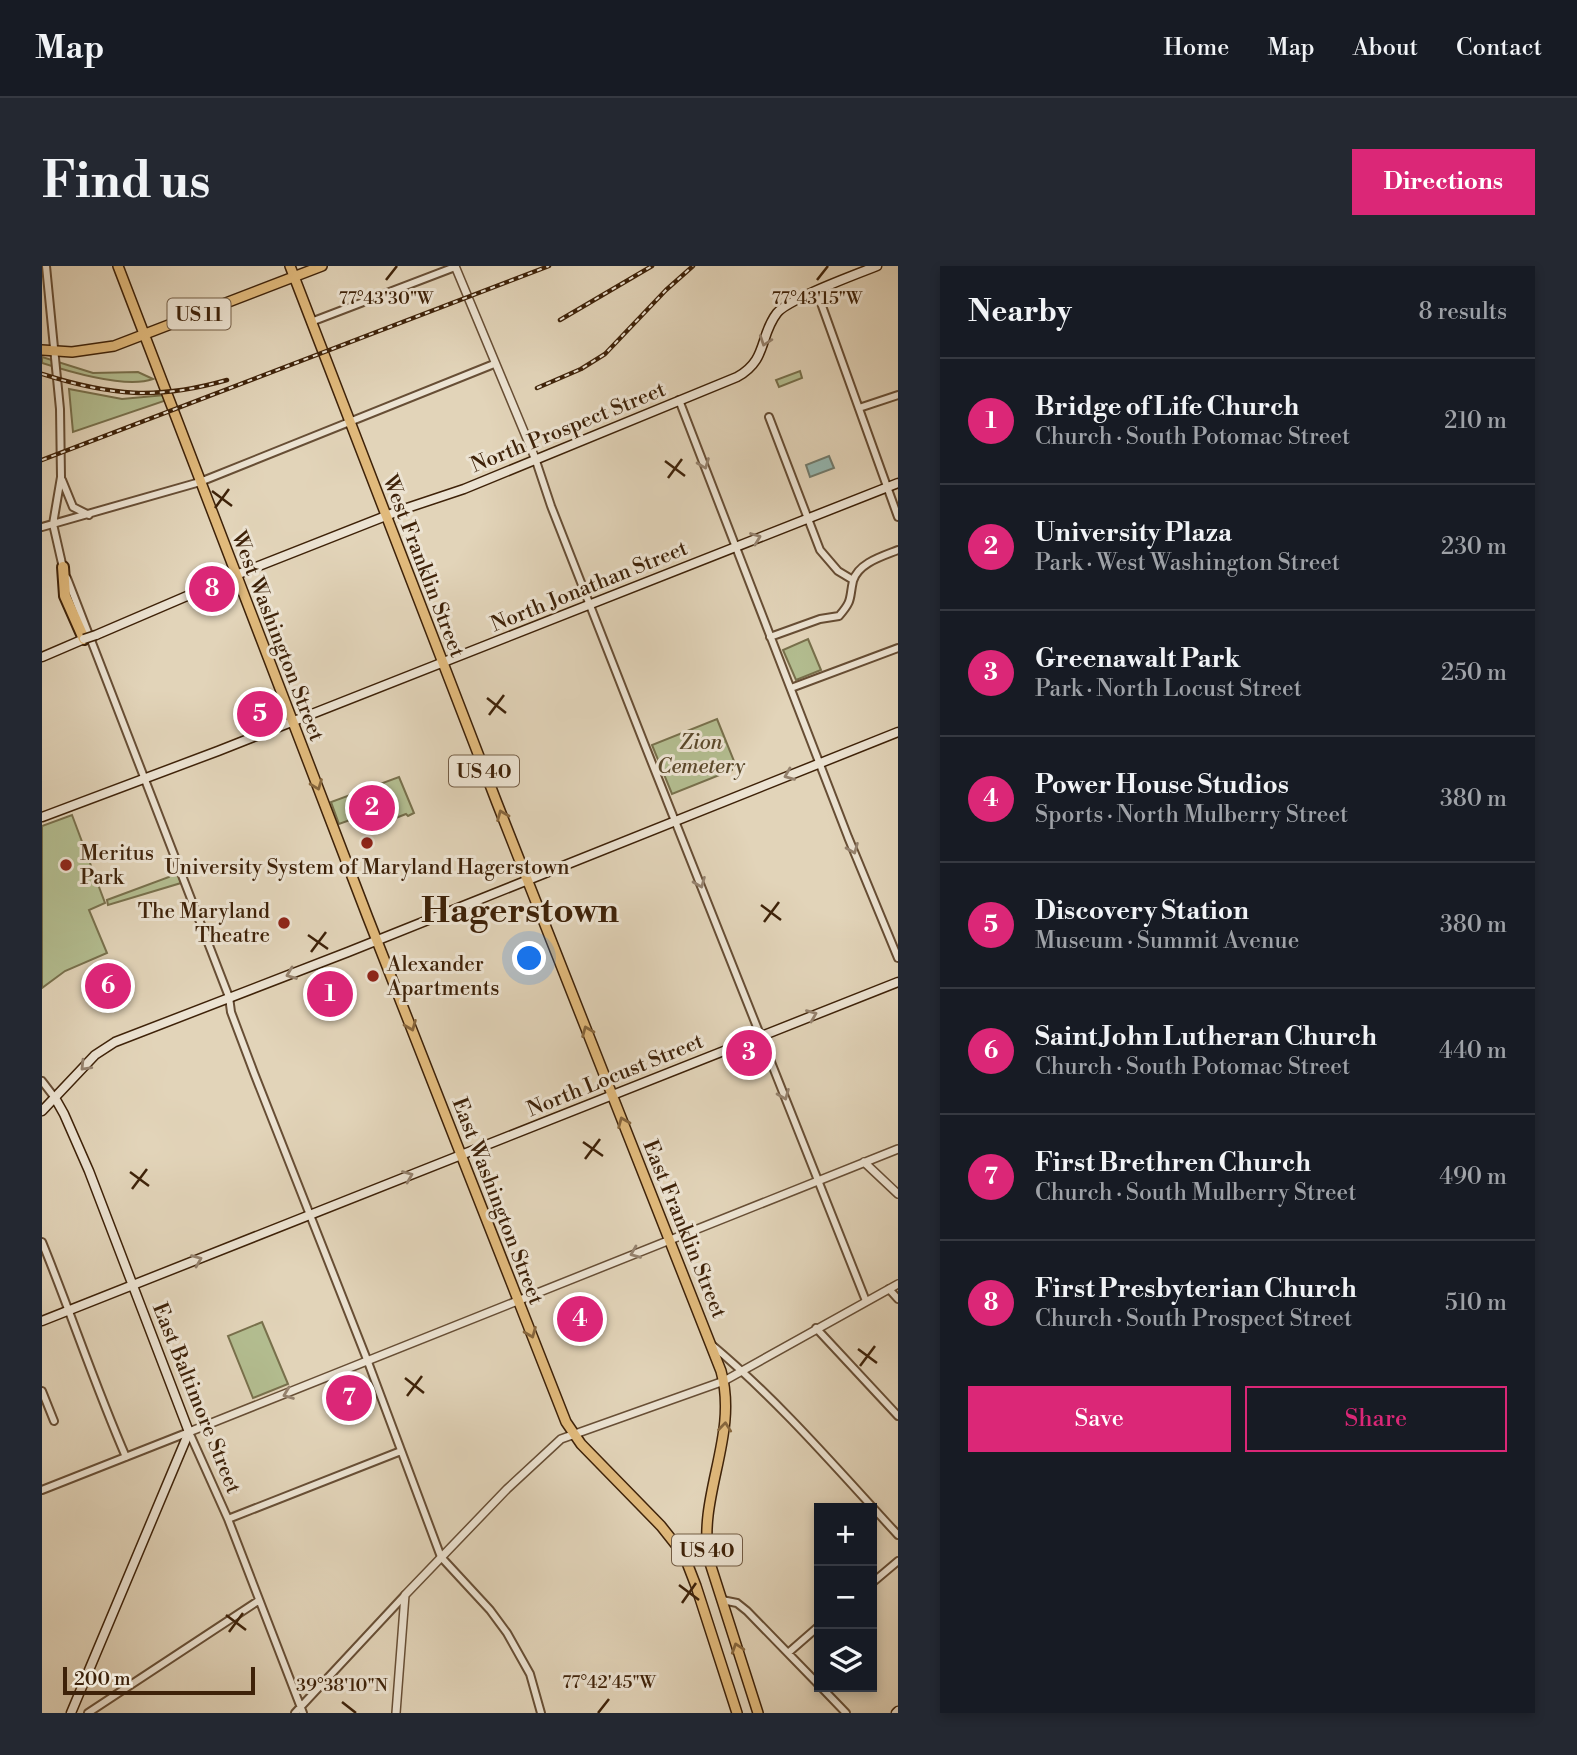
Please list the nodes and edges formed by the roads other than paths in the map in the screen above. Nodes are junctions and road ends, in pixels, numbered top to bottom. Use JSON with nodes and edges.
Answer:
{"nodes":[{"id":1,"x":46,"y":266,"type":"edge"},
{"id":2,"x":118,"y":266,"type":"edge"},
{"id":3,"x":289,"y":266,"type":"edge"},
{"id":4,"x":322,"y":266,"type":"edge"},
{"id":5,"x":850,"y":266,"type":"edge"},
{"id":6,"x":877,"y":266,"type":"edge"},
{"id":7,"x":455,"y":267,"type":"edge"},
{"id":8,"x":855,"y":275,"type":"junction"},
{"id":9,"x":294,"y":277,"type":"junction"},
{"id":10,"x":817,"y":292,"type":"junction"},
{"id":11,"x":311,"y":322,"type":"junction"},
{"id":12,"x":145,"y":335,"type":"junction"},
{"id":13,"x":42,"y":350,"type":"edge"},
{"id":14,"x":53,"y":352,"type":"junction"},
{"id":15,"x":494,"y":364,"type":"junction"},
{"id":16,"x":898,"y":395,"type":"edge"},
{"id":17,"x":679,"y":400,"type":"junction"},
{"id":18,"x":859,"y":408,"type":"junction"},
{"id":19,"x":769,"y":417,"type":"dead end"},
{"id":20,"x":349,"y":422,"type":"junction"},
{"id":21,"x":535,"y":458,"type":"junction"},
{"id":22,"x":61,"y":477,"type":"junction"},
{"id":23,"x":200,"y":482,"type":"junction"},
{"id":24,"x":898,"y":483,"type":"edge"},
{"id":25,"x":888,"y":487,"type":"junction"},
{"id":26,"x":89,"y":515,"type":"junction"},
{"id":27,"x":386,"y":516,"type":"junction"},
{"id":28,"x":898,"y":517,"type":"edge"},
{"id":29,"x":807,"y":518,"type":"junction"},
{"id":30,"x":53,"y":524,"type":"junction"},
{"id":31,"x":42,"y":527,"type":"edge"},
{"id":32,"x":736,"y":547,"type":"junction"},
{"id":33,"x":898,"y":550,"type":"edge"},
{"id":34,"x":63,"y":567,"type":"junction"},
{"id":35,"x":236,"y":575,"type":"junction"},
{"id":36,"x":853,"y":580,"type":"junction"},
{"id":37,"x":591,"y":604,"type":"junction"},
{"id":38,"x":770,"y":637,"type":"junction"},
{"id":39,"x":84,"y":639,"type":"junction"},
{"id":40,"x":898,"y":648,"type":"edge"},
{"id":41,"x":42,"y":657,"type":"edge"},
{"id":42,"x":442,"y":662,"type":"junction"},
{"id":43,"x":791,"y":688,"type":"junction"},
{"id":44,"x":293,"y":721,"type":"junction"},
{"id":45,"x":898,"y":732,"type":"edge"},
{"id":46,"x":819,"y":763,"type":"junction"},
{"id":47,"x":144,"y":778,"type":"junction"},
{"id":48,"x":42,"y":817,"type":"edge"},
{"id":49,"x":674,"y":820,"type":"junction"},
{"id":50,"x":527,"y":879,"type":"junction"},
{"id":51,"x":377,"y":940,"type":"junction"},
{"id":52,"x":898,"y":958,"type":"edge"},
{"id":53,"x":898,"y":982,"type":"edge"},
{"id":54,"x":229,"y":997,"type":"junction"},
{"id":55,"x":760,"y":1036,"type":"junction"},
{"id":56,"x":42,"y":1081,"type":"edge"},
{"id":57,"x":612,"y":1095,"type":"junction"},
{"id":58,"x":55,"y":1097,"type":"junction"},
{"id":59,"x":42,"y":1111,"type":"edge"},
{"id":60,"x":898,"y":1149,"type":"edge"},
{"id":61,"x":462,"y":1155,"type":"junction"},
{"id":62,"x":864,"y":1162,"type":"junction"},
{"id":63,"x":818,"y":1181,"type":"junction"},
{"id":64,"x":898,"y":1194,"type":"edge"},
{"id":65,"x":309,"y":1215,"type":"junction"},
{"id":66,"x":670,"y":1239,"type":"junction"},
{"id":67,"x":42,"y":1242,"type":"edge"},
{"id":68,"x":898,"y":1284,"type":"edge"},
{"id":69,"x":134,"y":1285,"type":"junction"},
{"id":70,"x":888,"y":1289,"type":"junction"},
{"id":71,"x":898,"y":1299,"type":"edge"},
{"id":72,"x":518,"y":1300,"type":"junction"},
{"id":73,"x":866,"y":1301,"type":"junction"},
{"id":74,"x":69,"y":1311,"type":"junction"},
{"id":75,"x":42,"y":1321,"type":"edge"},
{"id":76,"x":816,"y":1328,"type":"junction"},
{"id":77,"x":712,"y":1345,"type":"junction"},
{"id":78,"x":368,"y":1362,"type":"junction"},
{"id":79,"x":743,"y":1370,"type":"junction"},
{"id":80,"x":724,"y":1381,"type":"junction"},
{"id":81,"x":42,"y":1391,"type":"edge"},
{"id":82,"x":898,"y":1416,"type":"edge"},
{"id":83,"x":54,"y":1421,"type":"dead end"},
{"id":84,"x":189,"y":1432,"type":"junction"},
{"id":85,"x":573,"y":1434,"type":"junction"},
{"id":86,"x":401,"y":1451,"type":"junction"},
{"id":87,"x":126,"y":1457,"type":"junction"},
{"id":88,"x":42,"y":1490,"type":"edge"},
{"id":89,"x":228,"y":1518,"type":"junction"},
{"id":90,"x":898,"y":1535,"type":"edge"},
{"id":91,"x":441,"y":1557,"type":"junction"},
{"id":92,"x":898,"y":1561,"type":"edge"},
{"id":93,"x":877,"y":1579,"type":"edge"},
{"id":94,"x":405,"y":1595,"type":"junction"},
{"id":95,"x":722,"y":1600,"type":"junction"},
{"id":96,"x":258,"y":1601,"type":"junction"},
{"id":97,"x":816,"y":1629,"type":"edge"},
{"id":98,"x":788,"y":1653,"type":"junction"},
{"id":99,"x":814,"y":1680,"type":"edge"},
{"id":100,"x":826,"y":1692,"type":"edge"},
{"id":101,"x":302,"y":1710,"type":"edge"},
{"id":102,"x":71,"y":1713,"type":"edge"},
{"id":103,"x":88,"y":1713,"type":"edge"},
{"id":104,"x":295,"y":1713,"type":"edge"},
{"id":105,"x":396,"y":1713,"type":"edge"},
{"id":106,"x":541,"y":1713,"type":"edge"},
{"id":107,"x":737,"y":1713,"type":"edge"},
{"id":108,"x":758,"y":1713,"type":"edge"},
{"id":109,"x":846,"y":1713,"type":"edge"}],
"edges":[{"from":1,"to":14,"type":"street"},
{"from":2,"to":12,"type":"main road","name":"West Washington Street","number":"US 40"},
{"from":3,"to":9,"type":"main road","name":"West Franklin Street","number":"US 40"},
{"from":4,"to":9,"type":"main road","number":"US 11"},
{"from":5,"to":8,"type":"street"},
{"from":6,"to":8,"type":"main road","name":"North Prospect Street"},
{"from":7,"to":11,"type":"street"},
{"from":7,"to":15,"type":"street"},
{"from":8,"to":10,"type":"main road","name":"North Prospect Street"},
{"from":9,"to":11,"type":"main road","name":"West Franklin Street","number":"US 40"},
{"from":9,"to":12,"type":"main road","number":"US 11"},
{"from":10,"to":17,"type":"main road","name":"North Prospect Street","one_way":true},
{"from":10,"to":18,"type":"street"},
{"from":11,"to":20,"type":"main road","name":"West Franklin Street","number":"US 40"},
{"from":12,"to":14,"type":"main road","number":"US 11"},
{"from":12,"to":23,"type":"main road","name":"West Washington Street","number":"US 40"},
{"from":13,"to":14,"type":"main road","number":"US 11"},
{"from":14,"to":22,"type":"street"},
{"from":15,"to":20,"type":"street"},
{"from":15,"to":21,"type":"street"},
{"from":16,"to":18,"type":"street"},
{"from":17,"to":21,"type":"main road","name":"North Prospect Street"},
{"from":17,"to":32,"type":"street","one_way":true},
{"from":18,"to":25,"type":"street"},
{"from":19,"to":29,"type":"street"},
{"from":20,"to":23,"type":"street"},
{"from":20,"to":27,"type":"main road","name":"West Franklin Street","number":"US 40"},
{"from":21,"to":27,"type":"main road","name":"North Prospect Street"},
{"from":21,"to":37,"type":"street"},
{"from":22,"to":26,"type":"street"},
{"from":22,"to":30,"type":"street"},
{"from":23,"to":26,"type":"street"},
{"from":23,"to":35,"type":"main road","name":"West Washington Street","number":"US 40"},
{"from":24,"to":25,"type":"main road","name":"North Jonathan Street"},
{"from":25,"to":28,"type":"street"},
{"from":25,"to":29,"type":"main road","name":"North Jonathan Street"},
{"from":26,"to":30,"type":"street"},
{"from":27,"to":35,"type":"main road","name":"North Prospect Street"},
{"from":27,"to":42,"type":"main road","name":"West Franklin Street","number":"US 40"},
{"from":32,"to":29,"type":"main road","name":"North Jonathan Street","one_way":true},
{"from":29,"to":36,"type":"street"},
{"from":30,"to":31,"type":"street"},
{"from":30,"to":34,"type":"street"},
{"from":32,"to":37,"type":"main road","name":"North Jonathan Street"},
{"from":32,"to":38,"type":"street"},
{"from":33,"to":36,"type":"street"},
{"from":34,"to":39,"type":"highway"},
{"from":34,"to":47,"type":"street"},
{"from":35,"to":39,"type":"main road","name":"North Prospect Street","bridge":true},
{"from":35,"to":44,"type":"main road","name":"West Washington Street","number":"US 40"},
{"from":36,"to":38,"type":"street"},
{"from":37,"to":42,"type":"main road","name":"North Jonathan Street"},
{"from":37,"to":49,"type":"street"},
{"from":38,"to":43,"type":"street"},
{"from":39,"to":41,"type":"main road","name":"North Prospect Street"},
{"from":40,"to":43,"type":"street"},
{"from":42,"to":44,"type":"main road","name":"North Jonathan Street"},
{"from":50,"to":42,"type":"main road","name":"West Franklin Street","number":"US 40","one_way":true},
{"from":43,"to":46,"type":"street"},
{"from":44,"to":47,"type":"main road","name":"North Jonathan Street"},
{"from":44,"to":51,"type":"main road","name":"West Washington Street","number":"US 40","one_way":true},
{"from":45,"to":46,"type":"main road"},
{"from":46,"to":49,"type":"main road","one_way":true},
{"from":46,"to":52,"type":"street","one_way":true},
{"from":47,"to":48,"type":"main road","name":"North Jonathan Street"},
{"from":47,"to":54,"type":"street"},
{"from":49,"to":50,"type":"main road"},
{"from":49,"to":55,"type":"street","one_way":true},
{"from":50,"to":51,"type":"main road"},
{"from":57,"to":50,"type":"main road","name":"East Franklin Street","number":"US 40","one_way":true},
{"from":51,"to":54,"type":"main road","one_way":true},
{"from":51,"to":61,"type":"main road","name":"East Washington Street","number":"US 40","one_way":true},
{"from":55,"to":53,"type":"main road","name":"North Locust Street","one_way":true},
{"from":54,"to":58,"type":"main road","one_way":true},
{"from":54,"to":65,"type":"street"},
{"from":55,"to":57,"type":"main road","name":"North Locust Street"},
{"from":55,"to":63,"type":"street","one_way":true},
{"from":56,"to":58,"type":"street"},
{"from":57,"to":61,"type":"main road","name":"North Locust Street"},
{"from":66,"to":57,"type":"main road","name":"East Franklin Street","number":"US 40","one_way":true},
{"from":58,"to":59,"type":"main road"},
{"from":58,"to":69,"type":"main road","name":"East Baltimore Street"},
{"from":60,"to":62,"type":"street"},
{"from":65,"to":61,"type":"main road","name":"North Locust Street","one_way":true},
{"from":61,"to":72,"type":"main road","name":"East Washington Street","number":"US 40"},
{"from":62,"to":63,"type":"street"},
{"from":62,"to":64,"type":"street"},
{"from":63,"to":66,"type":"street"},
{"from":63,"to":73,"type":"street"},
{"from":69,"to":65,"type":"main road","name":"North Locust Street","one_way":true},
{"from":65,"to":78,"type":"street"},
{"from":66,"to":72,"type":"street","one_way":true},
{"from":66,"to":77,"type":"main road","name":"East Franklin Street","number":"US 40"},
{"from":67,"to":74,"type":"street"},
{"from":68,"to":70,"type":"street"},
{"from":69,"to":74,"type":"main road","name":"North Locust Street"},
{"from":69,"to":84,"type":"main road","name":"East Baltimore Street"},
{"from":70,"to":71,"type":"street"},
{"from":70,"to":73,"type":"street"},
{"from":72,"to":78,"type":"street"},
{"from":72,"to":85,"type":"main road","name":"East Washington Street","number":"US 40","one_way":true},
{"from":73,"to":76,"type":"street"},
{"from":74,"to":75,"type":"main road","name":"North Locust Street"},
{"from":74,"to":87,"type":"street"},
{"from":76,"to":79,"type":"street"},
{"from":76,"to":82,"type":"street"},
{"from":77,"to":79,"type":"street","name":"East Franklin Street"},
{"from":77,"to":80,"type":"main road","number":"US 40"},
{"from":78,"to":84,"type":"street","one_way":true},
{"from":78,"to":86,"type":"street"},
{"from":79,"to":80,"type":"street"},
{"from":79,"to":90,"type":"street","name":"East Franklin Street"},
{"from":80,"to":85,"type":"street"},
{"from":95,"to":80,"type":"main road","number":"US 40","one_way":true},
{"from":81,"to":83,"type":"street"},
{"from":84,"to":87,"type":"street"},
{"from":84,"to":89,"type":"street","name":"East Baltimore Street"},
{"from":84,"to":102,"type":"main road"},
{"from":85,"to":91,"type":"street"},
{"from":85,"to":107,"type":"main road","name":"East Washington Street","number":"US 40"},
{"from":86,"to":89,"type":"street"},
{"from":86,"to":91,"type":"street"},
{"from":87,"to":88,"type":"street"},
{"from":89,"to":96,"type":"street","name":"East Baltimore Street"},
{"from":91,"to":94,"type":"street"},
{"from":91,"to":106,"type":"street"},
{"from":92,"to":93,"type":"street"},
{"from":94,"to":101,"type":"street"},
{"from":94,"to":105,"type":"street"},
{"from":95,"to":98,"type":"street"},
{"from":108,"to":95,"type":"main road","number":"US 40","one_way":true},
{"from":96,"to":101,"type":"street","name":"East Baltimore Street"},
{"from":96,"to":103,"type":"street"},
{"from":97,"to":98,"type":"street"},
{"from":98,"to":99,"type":"street"},
{"from":100,"to":109,"type":"street"},
{"from":101,"to":104,"type":"street"}]}
